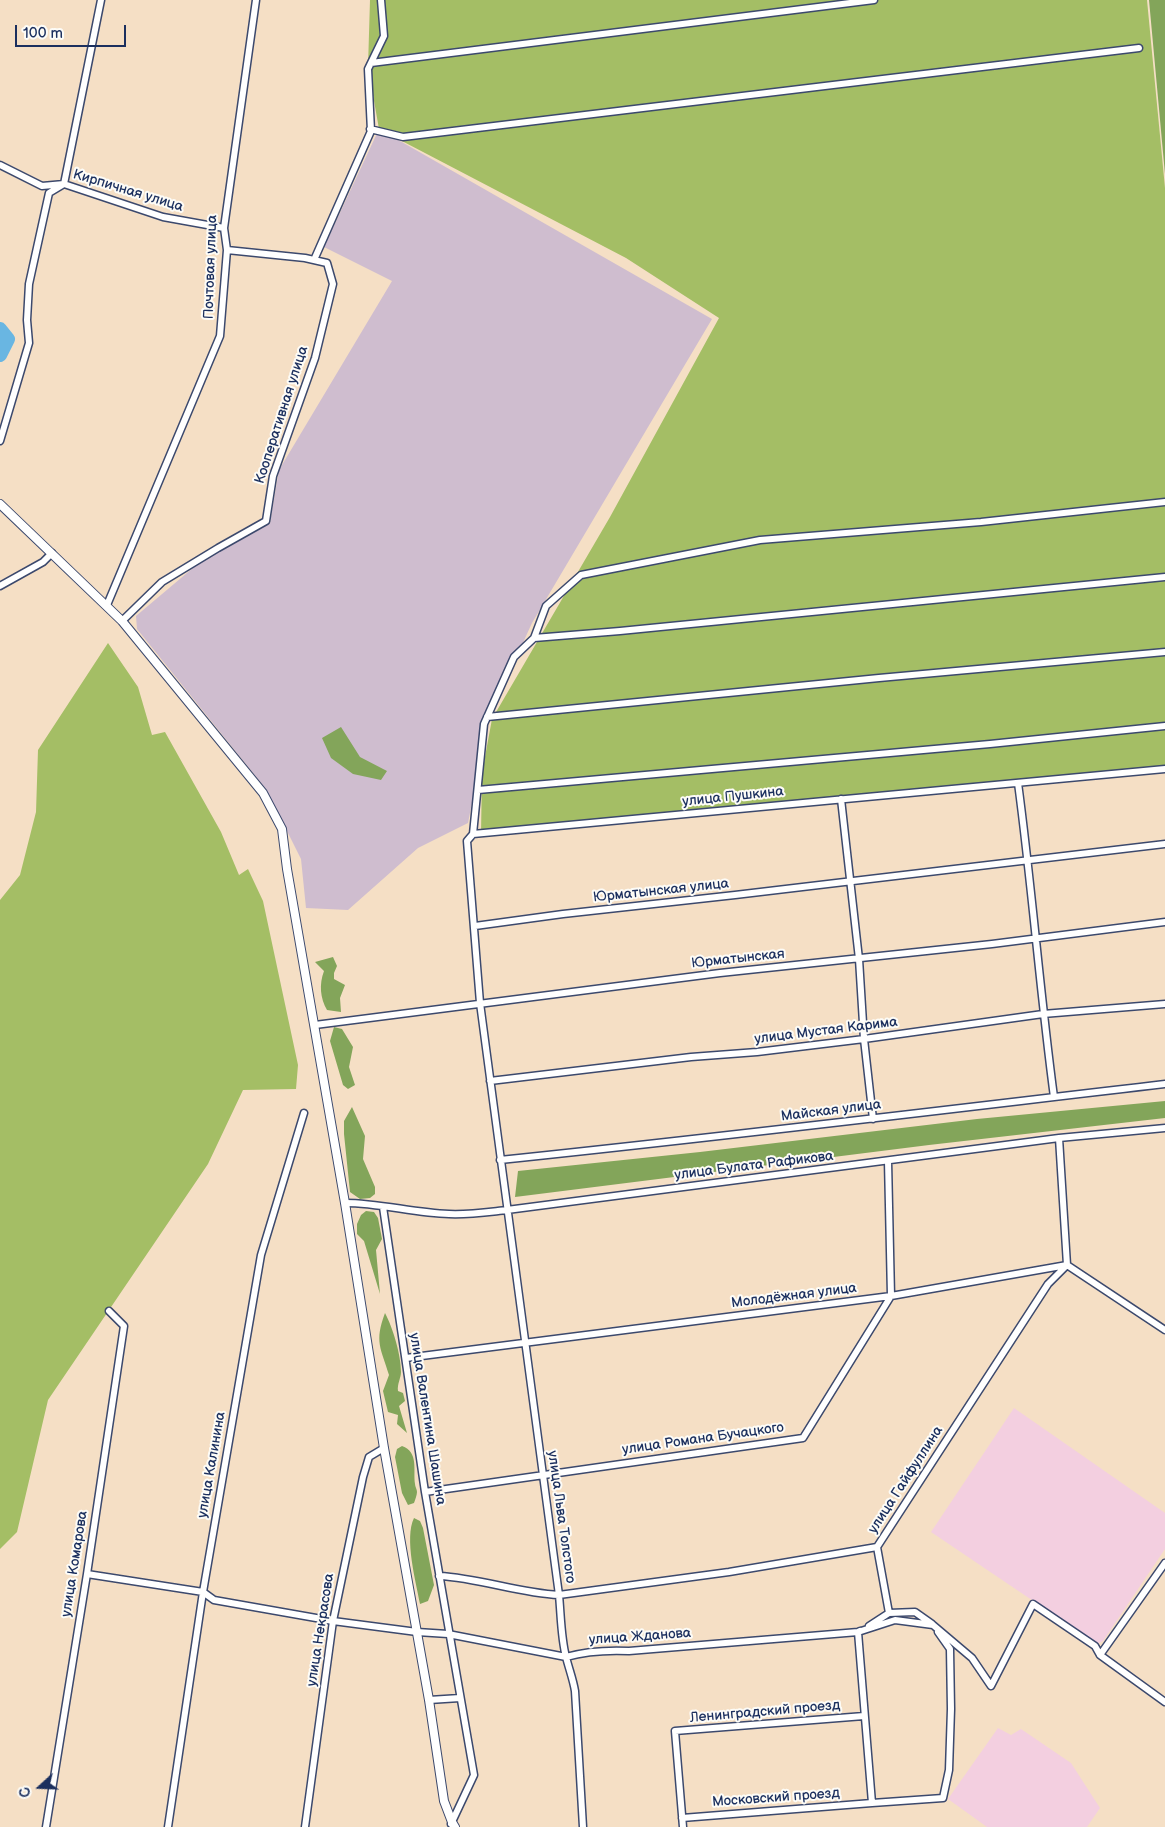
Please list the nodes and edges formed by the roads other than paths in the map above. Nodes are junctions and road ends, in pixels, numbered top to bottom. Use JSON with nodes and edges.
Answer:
{"nodes":[{"id":1,"x":102,"y":0,"type":"edge"},
{"id":2,"x":256,"y":0,"type":"edge"},
{"id":3,"x":381,"y":0,"type":"edge"},
{"id":4,"x":874,"y":0,"type":"edge"},
{"id":5,"x":1139,"y":48,"type":"dead end"},
{"id":6,"x":371,"y":63,"type":"junction"},
{"id":7,"x":370,"y":129,"type":"junction"},
{"id":8,"x":0,"y":165,"type":"edge"},
{"id":9,"x":64,"y":184,"type":"junction"},
{"id":10,"x":224,"y":228,"type":"junction"},
{"id":11,"x":227,"y":250,"type":"junction"},
{"id":12,"x":314,"y":260,"type":"junction"},
{"id":13,"x":0,"y":441,"type":"edge"},
{"id":14,"x":1165,"y":502,"type":"edge"},
{"id":15,"x":0,"y":504,"type":"edge"},
{"id":16,"x":52,"y":553,"type":"junction"},
{"id":17,"x":1165,"y":577,"type":"edge"},
{"id":18,"x":0,"y":586,"type":"edge"},
{"id":19,"x":107,"y":605,"type":"junction"},
{"id":20,"x":122,"y":621,"type":"junction"},
{"id":21,"x":534,"y":638,"type":"junction"},
{"id":22,"x":1165,"y":652,"type":"edge"},
{"id":23,"x":487,"y":717,"type":"junction"},
{"id":24,"x":1165,"y":726,"type":"edge"},
{"id":25,"x":1165,"y":769,"type":"edge"},
{"id":26,"x":1018,"y":783,"type":"junction"},
{"id":27,"x":478,"y":790,"type":"junction"},
{"id":28,"x":841,"y":799,"type":"junction"},
{"id":29,"x":473,"y":834,"type":"junction"},
{"id":30,"x":1165,"y":844,"type":"edge"},
{"id":31,"x":1028,"y":860,"type":"junction"},
{"id":32,"x":849,"y":882,"type":"junction"},
{"id":33,"x":1165,"y":922,"type":"edge"},
{"id":34,"x":475,"y":926,"type":"junction"},
{"id":35,"x":1036,"y":939,"type":"junction"},
{"id":36,"x":859,"y":958,"type":"junction"},
{"id":37,"x":480,"y":1002,"type":"junction"},
{"id":38,"x":1165,"y":1004,"type":"edge"},
{"id":39,"x":1043,"y":1014,"type":"junction"},
{"id":40,"x":315,"y":1025,"type":"junction"},
{"id":41,"x":864,"y":1040,"type":"junction"},
{"id":42,"x":490,"y":1081,"type":"junction"},
{"id":43,"x":1165,"y":1084,"type":"edge"},
{"id":44,"x":1054,"y":1097,"type":"junction"},
{"id":45,"x":304,"y":1113,"type":"dead end"},
{"id":46,"x":873,"y":1119,"type":"junction"},
{"id":47,"x":1165,"y":1128,"type":"edge"},
{"id":48,"x":1059,"y":1138,"type":"junction"},
{"id":49,"x":500,"y":1160,"type":"junction"},
{"id":50,"x":888,"y":1161,"type":"junction"},
{"id":51,"x":346,"y":1203,"type":"junction"},
{"id":52,"x":383,"y":1207,"type":"junction"},
{"id":53,"x":507,"y":1210,"type":"junction"},
{"id":54,"x":1067,"y":1266,"type":"junction"},
{"id":55,"x":891,"y":1296,"type":"junction"},
{"id":56,"x":110,"y":1311,"type":"dead end"},
{"id":57,"x":1165,"y":1330,"type":"edge"},
{"id":58,"x":525,"y":1342,"type":"junction"},
{"id":59,"x":406,"y":1358,"type":"junction"},
{"id":60,"x":384,"y":1448,"type":"junction"},
{"id":61,"x":543,"y":1474,"type":"junction"},
{"id":62,"x":426,"y":1492,"type":"junction"},
{"id":63,"x":876,"y":1548,"type":"junction"},
{"id":64,"x":1165,"y":1563,"type":"edge"},
{"id":65,"x":87,"y":1574,"type":"junction"},
{"id":66,"x":439,"y":1576,"type":"junction"},
{"id":67,"x":203,"y":1592,"type":"junction"},
{"id":68,"x":559,"y":1595,"type":"junction"},
{"id":69,"x":889,"y":1613,"type":"junction"},
{"id":70,"x":333,"y":1621,"type":"junction"},
{"id":71,"x":933,"y":1625,"type":"junction"},
{"id":72,"x":417,"y":1632,"type":"junction"},
{"id":73,"x":858,"y":1632,"type":"junction"},
{"id":74,"x":448,"y":1634,"type":"junction"},
{"id":75,"x":1100,"y":1655,"type":"junction"},
{"id":76,"x":566,"y":1658,"type":"junction"},
{"id":77,"x":460,"y":1698,"type":"junction"},
{"id":78,"x":428,"y":1700,"type":"junction"},
{"id":79,"x":1165,"y":1702,"type":"edge"},
{"id":80,"x":864,"y":1716,"type":"junction"},
{"id":81,"x":872,"y":1803,"type":"junction"},
{"id":82,"x":682,"y":1818,"type":"junction"},
{"id":83,"x":453,"y":1825,"type":"edge"},
{"id":84,"x":46,"y":1827,"type":"edge"},
{"id":85,"x":168,"y":1827,"type":"edge"},
{"id":86,"x":305,"y":1827,"type":"edge"},
{"id":87,"x":583,"y":1827,"type":"edge"},
{"id":88,"x":683,"y":1827,"type":"edge"}],
"edges":[{"from":1,"to":9,"type":"street"},
{"from":2,"to":10,"type":"street","name":"Почтовая улица"},
{"from":3,"to":6,"type":"street"},
{"from":4,"to":6,"type":"street"},
{"from":5,"to":7,"type":"street"},
{"from":6,"to":7,"type":"street"},
{"from":7,"to":12,"type":"street"},
{"from":8,"to":9,"type":"street","name":"Кирпичная улица"},
{"from":9,"to":10,"type":"street","name":"Кирпичная улица"},
{"from":9,"to":13,"type":"street"},
{"from":10,"to":11,"type":"street","name":"Почтовая улица"},
{"from":11,"to":12,"type":"street"},
{"from":11,"to":19,"type":"street","name":"Почтовая улица"},
{"from":12,"to":20,"type":"street","name":"Кооперативная улица"},
{"from":14,"to":21,"type":"street"},
{"from":15,"to":16,"type":"street"},
{"from":16,"to":18,"type":"street"},
{"from":16,"to":19,"type":"street"},
{"from":17,"to":21,"type":"street"},
{"from":19,"to":20,"type":"street"},
{"from":20,"to":40,"type":"street"},
{"from":21,"to":23,"type":"street"},
{"from":22,"to":23,"type":"street"},
{"from":23,"to":27,"type":"street"},
{"from":24,"to":27,"type":"street"},
{"from":25,"to":26,"type":"street","name":"улица Пушкина"},
{"from":26,"to":28,"type":"street","name":"улица Пушкина"},
{"from":26,"to":31,"type":"street"},
{"from":27,"to":29,"type":"street"},
{"from":28,"to":29,"type":"street","name":"улица Пушкина"},
{"from":28,"to":32,"type":"street"},
{"from":29,"to":34,"type":"street"},
{"from":30,"to":31,"type":"street","name":"Юрматынская улица"},
{"from":31,"to":32,"type":"street","name":"Юрматынская улица"},
{"from":31,"to":35,"type":"street"},
{"from":32,"to":34,"type":"street","name":"Юрматынская улица"},
{"from":32,"to":36,"type":"street"},
{"from":33,"to":35,"type":"street","name":"Юрматынская"},
{"from":34,"to":37,"type":"street"},
{"from":35,"to":36,"type":"street","name":"Юрматынская"},
{"from":35,"to":39,"type":"street"},
{"from":36,"to":37,"type":"street","name":"Юрматынская"},
{"from":36,"to":41,"type":"street"},
{"from":37,"to":40,"type":"street","name":"Юрматынская"},
{"from":37,"to":42,"type":"street","name":"улица Льва Толстого"},
{"from":38,"to":39,"type":"street","name":"улица Мустая Карима"},
{"from":39,"to":41,"type":"street","name":"улица Мустая Карима"},
{"from":39,"to":44,"type":"street"},
{"from":40,"to":51,"type":"street"},
{"from":41,"to":42,"type":"street","name":"улица Мустая Карима"},
{"from":41,"to":46,"type":"street"},
{"from":42,"to":49,"type":"street","name":"улица Льва Толстого"},
{"from":43,"to":44,"type":"street","name":"Майская улица"},
{"from":44,"to":46,"type":"street","name":"Майская улица"},
{"from":45,"to":67,"type":"street","name":"улица Калинина"},
{"from":46,"to":49,"type":"street","name":"Майская улица"},
{"from":47,"to":48,"type":"street","name":"улица Булата Рафикова"},
{"from":48,"to":50,"type":"street","name":"улица Булата Рафикова"},
{"from":48,"to":54,"type":"street"},
{"from":49,"to":53,"type":"street","name":"улица Льва Толстого"},
{"from":50,"to":53,"type":"street","name":"улица Булата Рафикова"},
{"from":50,"to":55,"type":"street"},
{"from":51,"to":52,"type":"street","name":"улица Булата Рафикова"},
{"from":51,"to":60,"type":"street"},
{"from":52,"to":53,"type":"street","name":"улица Булата Рафикова"},
{"from":52,"to":59,"type":"street","name":"улица Валентина Шашина"},
{"from":53,"to":58,"type":"street","name":"улица Льва Толстого"},
{"from":54,"to":55,"type":"street","name":"Молодёжная улица"},
{"from":54,"to":57,"type":"street"},
{"from":54,"to":63,"type":"street","name":"улица Гайфуллина"},
{"from":55,"to":58,"type":"street","name":"Молодёжная улица"},
{"from":55,"to":61,"type":"street","name":"улица Романа Бучацкого"},
{"from":56,"to":65,"type":"street","name":"улица Комарова"},
{"from":58,"to":59,"type":"street","name":"Молодёжная улица"},
{"from":58,"to":61,"type":"street","name":"улица Льва Толстого"},
{"from":59,"to":62,"type":"street","name":"улица Валентина Шашина"},
{"from":60,"to":70,"type":"street","name":"улица Некрасова"},
{"from":60,"to":72,"type":"street"},
{"from":61,"to":62,"type":"street","name":"улица Романа Бучацкого"},
{"from":61,"to":68,"type":"street","name":"улица Льва Толстого"},
{"from":62,"to":66,"type":"street","name":"улица Валентина Шашина"},
{"from":63,"to":68,"type":"street","name":"улица Гайфуллина"},
{"from":63,"to":69,"type":"street"},
{"from":64,"to":75,"type":"street"},
{"from":65,"to":67,"type":"street","name":"улица Жданова"},
{"from":65,"to":84,"type":"street","name":"улица Комарова"},
{"from":66,"to":68,"type":"street","name":"улица Гайфуллина"},
{"from":66,"to":74,"type":"street","name":"улица Валентина Шашина"},
{"from":67,"to":70,"type":"street","name":"улица Жданова"},
{"from":67,"to":85,"type":"street","name":"улица Калинина"},
{"from":68,"to":76,"type":"street","name":"улица Льва Толстого"},
{"from":69,"to":71,"type":"street","name":"Московский проезд"},
{"from":69,"to":73,"type":"street","name":"Московский проезд"},
{"from":70,"to":72,"type":"street","name":"улица Жданова"},
{"from":70,"to":86,"type":"street","name":"улица Некрасова"},
{"from":71,"to":73,"type":"street","name":"улица Жданова"},
{"from":71,"to":75,"type":"street"},
{"from":71,"to":81,"type":"street","name":"Московский проезд"},
{"from":72,"to":74,"type":"street","name":"улица Жданова"},
{"from":72,"to":78,"type":"street"},
{"from":73,"to":76,"type":"street","name":"улица Жданова"},
{"from":73,"to":80,"type":"street"},
{"from":74,"to":76,"type":"street","name":"улица Жданова"},
{"from":74,"to":77,"type":"street","name":"улица Валентина Шашина"},
{"from":75,"to":79,"type":"street"},
{"from":76,"to":87,"type":"street","name":"улица Льва Толстого"},
{"from":77,"to":78,"type":"street"},
{"from":77,"to":83,"type":"street","name":"улица Валентина Шашина"},
{"from":78,"to":83,"type":"street"},
{"from":80,"to":81,"type":"street"},
{"from":80,"to":82,"type":"street","name":"Ленинградский проезд"},
{"from":81,"to":82,"type":"street","name":"Московский проезд"},
{"from":82,"to":88,"type":"street","name":"Ленинградский проезд"}]}
